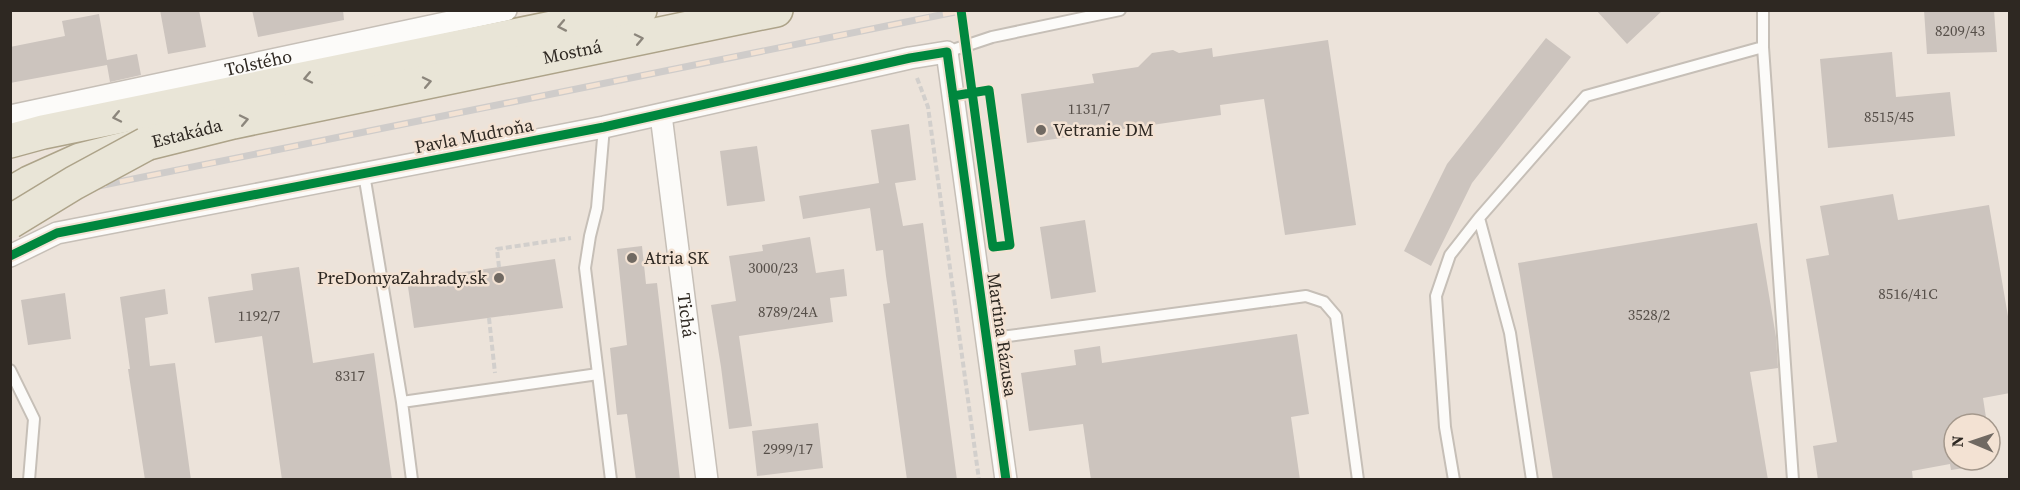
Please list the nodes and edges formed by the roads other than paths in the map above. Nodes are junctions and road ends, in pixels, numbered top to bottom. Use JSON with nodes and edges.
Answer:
{"nodes":[{"id":1,"x":506,"y":10,"type":"edge"},
{"id":2,"x":640,"y":10,"type":"edge"},
{"id":3,"x":776,"y":10,"type":"edge"},
{"id":4,"x":1120,"y":10,"type":"edge"},
{"id":5,"x":1763,"y":10,"type":"edge"},
{"id":6,"x":1763,"y":47,"type":"junction"},
{"id":7,"x":947,"y":52,"type":"junction"},
{"id":8,"x":368,"y":80,"type":"junction"},
{"id":9,"x":661,"y":115,"type":"junction"},
{"id":10,"x":10,"y":116,"type":"edge"},
{"id":11,"x":604,"y":127,"type":"junction"},
{"id":12,"x":10,"y":141,"type":"edge"},
{"id":13,"x":147,"y":144,"type":"junction"},
{"id":14,"x":364,"y":174,"type":"junction"},
{"id":15,"x":10,"y":194,"type":"edge"},
{"id":16,"x":1479,"y":218,"type":"junction"},
{"id":17,"x":10,"y":222,"type":"edge"},
{"id":18,"x":10,"y":256,"type":"edge"},
{"id":19,"x":986,"y":339,"type":"junction"},
{"id":20,"x":10,"y":370,"type":"edge"},
{"id":21,"x":598,"y":374,"type":"junction"},
{"id":22,"x":402,"y":402,"type":"junction"},
{"id":23,"x":29,"y":480,"type":"edge"},
{"id":24,"x":412,"y":480,"type":"edge"},
{"id":25,"x":611,"y":480,"type":"edge"},
{"id":26,"x":707,"y":480,"type":"edge"},
{"id":27,"x":1006,"y":480,"type":"edge"},
{"id":28,"x":1358,"y":480,"type":"edge"},
{"id":29,"x":1454,"y":480,"type":"edge"},
{"id":30,"x":1532,"y":480,"type":"edge"},
{"id":31,"x":1792,"y":480,"type":"edge"}],
"edges":[{"from":1,"to":10,"type":"street","name":"Tolstého"},
{"from":2,"to":8,"type":"main road","name":"Mostná","one_way":true},
{"from":8,"to":3,"type":"main road","name":"Mostná","one_way":true},
{"from":4,"to":7,"type":"lane"},
{"from":5,"to":6,"type":"lane"},
{"from":6,"to":16,"type":"lane"},
{"from":6,"to":31,"type":"lane"},
{"from":7,"to":9,"type":"street","name":"Pavla Mudroňa"},
{"from":7,"to":19,"type":"street","name":"Martina Rázusa"},
{"from":8,"to":12,"type":"main road","name":"Estakáda","one_way":true},
{"from":13,"to":8,"type":"main road","name":"Estakáda","one_way":true},
{"from":9,"to":11,"type":"street","name":"Pavla Mudroňa"},
{"from":9,"to":26,"type":"street","name":"Tichá"},
{"from":11,"to":14,"type":"street","name":"Pavla Mudroňa"},
{"from":11,"to":21,"type":"lane"},
{"from":13,"to":15,"type":"main road","name":"Estakáda","bridge":true},
{"from":13,"to":17,"type":"main road","bridge":true},
{"from":14,"to":18,"type":"street","name":"Pavla Mudroňa"},
{"from":14,"to":22,"type":"lane"},
{"from":16,"to":29,"type":"lane"},
{"from":16,"to":30,"type":"lane"},
{"from":19,"to":27,"type":"street","name":"Martina Rázusa"},
{"from":19,"to":28,"type":"lane"},
{"from":20,"to":23,"type":"lane"},
{"from":21,"to":22,"type":"lane"},
{"from":21,"to":25,"type":"lane"},
{"from":22,"to":24,"type":"lane"}]}
